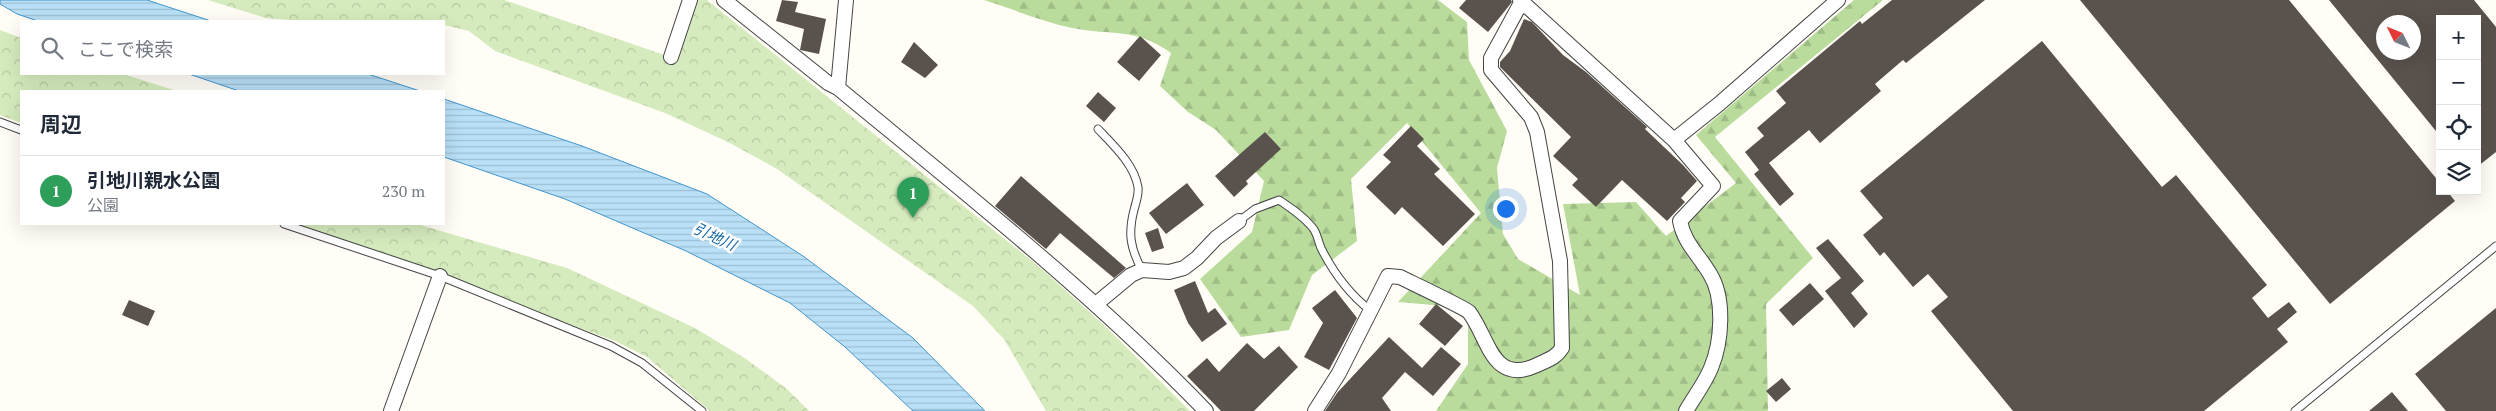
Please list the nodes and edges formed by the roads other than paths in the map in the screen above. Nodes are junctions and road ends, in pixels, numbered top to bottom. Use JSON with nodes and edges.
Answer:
{"nodes":[{"id":1,"x":690,"y":0,"type":"edge"},
{"id":2,"x":724,"y":0,"type":"edge"},
{"id":3,"x":846,"y":0,"type":"edge"},
{"id":4,"x":1521,"y":0,"type":"edge"},
{"id":5,"x":1838,"y":0,"type":"edge"},
{"id":6,"x":671,"y":57,"type":"dead end"},
{"id":7,"x":838,"y":88,"type":"junction"},
{"id":8,"x":0,"y":122,"type":"edge"},
{"id":9,"x":1098,"y":129,"type":"dead end"},
{"id":10,"x":20,"y":130,"type":"edge"},
{"id":11,"x":1674,"y":140,"type":"junction"},
{"id":12,"x":1239,"y":221,"type":"joint"},
{"id":13,"x":287,"y":225,"type":"edge"},
{"id":14,"x":2496,"y":246,"type":"edge"},
{"id":15,"x":1142,"y":270,"type":"junction"},
{"id":16,"x":440,"y":276,"type":"junction"},
{"id":17,"x":1096,"y":304,"type":"junction"},
{"id":18,"x":1371,"y":310,"type":"junction"},
{"id":19,"x":391,"y":411,"type":"edge"},
{"id":20,"x":702,"y":411,"type":"edge"},
{"id":21,"x":1206,"y":411,"type":"edge"},
{"id":22,"x":1315,"y":411,"type":"edge"},
{"id":23,"x":1686,"y":411,"type":"edge"},
{"id":24,"x":2296,"y":411,"type":"edge"}],
"edges":[{"from":1,"to":6,"type":"street"},
{"from":2,"to":7,"type":"street"},
{"from":3,"to":7,"type":"street"},
{"from":4,"to":11,"type":"street"},
{"from":4,"to":18,"type":"street"},
{"from":5,"to":11,"type":"street"},
{"from":7,"to":17,"type":"street"},
{"from":8,"to":10,"type":"lane"},
{"from":9,"to":15,"type":"lane"},
{"from":11,"to":23,"type":"street"},
{"from":12,"to":15,"type":"street"},
{"from":12,"to":18,"type":"lane"},
{"from":13,"to":16,"type":"lane"},
{"from":14,"to":24,"type":"lane"},
{"from":15,"to":17,"type":"street"},
{"from":16,"to":19,"type":"street"},
{"from":16,"to":20,"type":"lane"},
{"from":17,"to":21,"type":"street"},
{"from":18,"to":22,"type":"street"}]}
